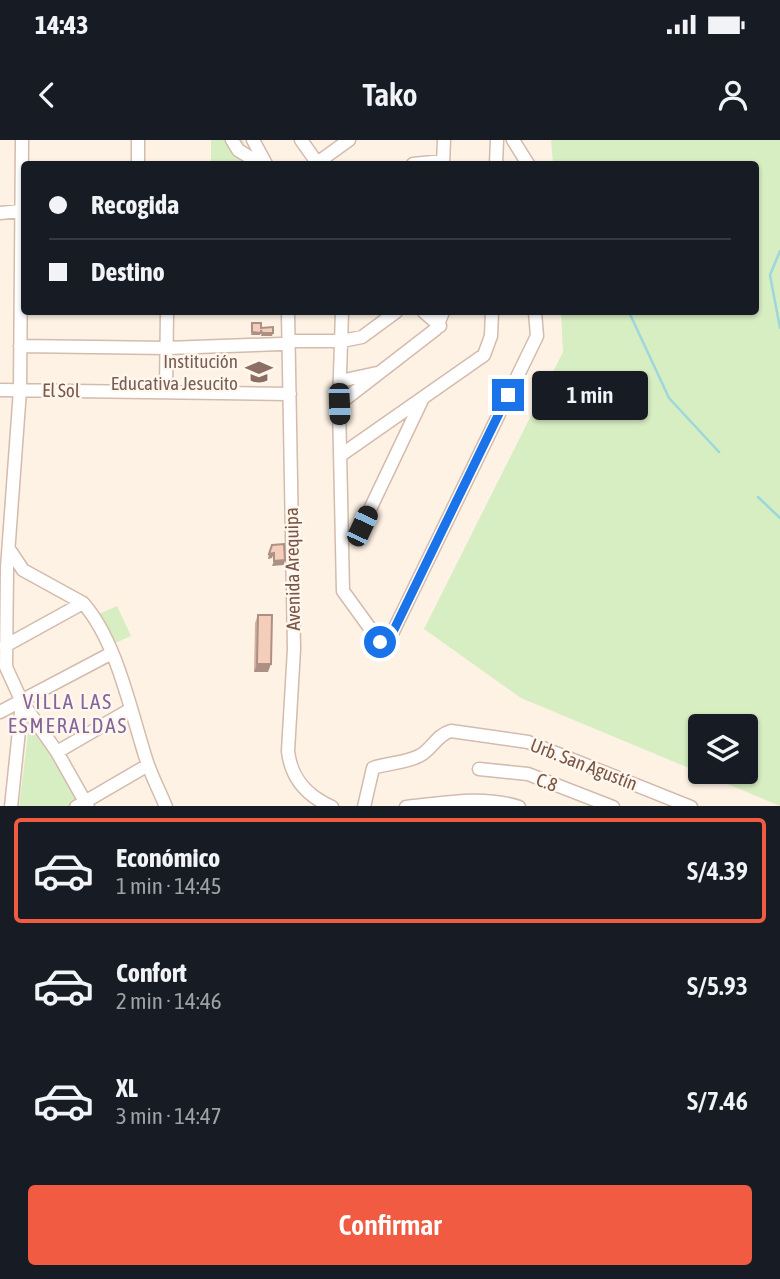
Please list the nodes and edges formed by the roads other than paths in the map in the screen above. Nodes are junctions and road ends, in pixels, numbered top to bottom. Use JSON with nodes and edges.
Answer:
{"nodes":[{"id":1,"x":22,"y":140,"type":"edge"},
{"id":2,"x":138,"y":140,"type":"edge"},
{"id":3,"x":232,"y":140,"type":"edge"},
{"id":4,"x":253,"y":140,"type":"edge"},
{"id":5,"x":301,"y":140,"type":"edge"},
{"id":6,"x":349,"y":140,"type":"edge"},
{"id":7,"x":444,"y":140,"type":"edge"},
{"id":8,"x":497,"y":140,"type":"edge"},
{"id":9,"x":513,"y":140,"type":"edge"},
{"id":10,"x":23,"y":161,"type":"edge"},
{"id":11,"x":138,"y":161,"type":"edge"},
{"id":12,"x":259,"y":161,"type":"edge"},
{"id":13,"x":262,"y":161,"type":"edge"},
{"id":14,"x":316,"y":161,"type":"edge"},
{"id":15,"x":322,"y":161,"type":"edge"},
{"id":16,"x":443,"y":161,"type":"edge"},
{"id":17,"x":496,"y":161,"type":"edge"},
{"id":18,"x":526,"y":161,"type":"edge"},
{"id":19,"x":0,"y":213,"type":"edge"},
{"id":20,"x":21,"y":215,"type":"edge"},
{"id":21,"x":21,"y":315,"type":"edge"},
{"id":22,"x":167,"y":315,"type":"edge"},
{"id":23,"x":280,"y":315,"type":"edge"},
{"id":24,"x":288,"y":315,"type":"edge"},
{"id":25,"x":342,"y":315,"type":"edge"},
{"id":26,"x":393,"y":315,"type":"edge"},
{"id":27,"x":427,"y":315,"type":"edge"},
{"id":28,"x":442,"y":315,"type":"edge"},
{"id":29,"x":492,"y":315,"type":"edge"},
{"id":30,"x":535,"y":315,"type":"edge"},
{"id":31,"x":440,"y":326,"type":"junction"},
{"id":32,"x":342,"y":341,"type":"junction"},
{"id":33,"x":285,"y":343,"type":"junction"},
{"id":34,"x":20,"y":346,"type":"junction"},
{"id":35,"x":167,"y":348,"type":"junction"},
{"id":36,"x":381,"y":372,"type":"junction"},
{"id":37,"x":340,"y":381,"type":"junction"},
{"id":38,"x":0,"y":390,"type":"edge"},
{"id":39,"x":20,"y":390,"type":"junction"},
{"id":40,"x":166,"y":392,"type":"junction"},
{"id":41,"x":286,"y":394,"type":"junction"},
{"id":42,"x":422,"y":399,"type":"junction"},
{"id":43,"x":339,"y":404,"type":"junction"},
{"id":44,"x":341,"y":455,"type":"junction"},
{"id":45,"x":362,"y":526,"type":"dead end"},
{"id":46,"x":9,"y":549,"type":"junction"},
{"id":47,"x":4,"y":569,"type":"edge"},
{"id":48,"x":83,"y":603,"type":"junction"},
{"id":49,"x":5,"y":646,"type":"junction"},
{"id":50,"x":110,"y":654,"type":"junction"},
{"id":51,"x":22,"y":702,"type":"junction"},
{"id":52,"x":131,"y":709,"type":"junction"},
{"id":53,"x":0,"y":712,"type":"edge"},
{"id":54,"x":57,"y":752,"type":"junction"},
{"id":55,"x":148,"y":765,"type":"junction"},
{"id":56,"x":479,"y":769,"type":"dead end"},
{"id":57,"x":83,"y":805,"type":"edge"},
{"id":58,"x":11,"y":806,"type":"edge"},
{"id":59,"x":166,"y":806,"type":"edge"},
{"id":60,"x":330,"y":806,"type":"edge"},
{"id":61,"x":364,"y":806,"type":"edge"},
{"id":62,"x":419,"y":806,"type":"edge"},
{"id":63,"x":515,"y":806,"type":"edge"},
{"id":64,"x":610,"y":806,"type":"edge"},
{"id":65,"x":688,"y":806,"type":"edge"}],
"edges":[{"from":1,"to":10,"type":"street"},
{"from":2,"to":11,"type":"street"},
{"from":3,"to":12,"type":"street"},
{"from":4,"to":13,"type":"street"},
{"from":5,"to":14,"type":"street"},
{"from":6,"to":15,"type":"street"},
{"from":7,"to":16,"type":"street"},
{"from":8,"to":17,"type":"street"},
{"from":9,"to":18,"type":"street"},
{"from":19,"to":20,"type":"street"},
{"from":21,"to":34,"type":"street"},
{"from":22,"to":35,"type":"street"},
{"from":23,"to":33,"type":"street"},
{"from":24,"to":33,"type":"street","name":"Avenida Arequipa"},
{"from":25,"to":32,"type":"street"},
{"from":26,"to":32,"type":"street"},
{"from":27,"to":31,"type":"street"},
{"from":28,"to":31,"type":"street"},
{"from":29,"to":42,"type":"street"},
{"from":30,"to":44,"type":"street"},
{"from":31,"to":36,"type":"street"},
{"from":32,"to":33,"type":"street"},
{"from":32,"to":37,"type":"street"},
{"from":33,"to":35,"type":"street"},
{"from":33,"to":41,"type":"street","name":"Avenida Arequipa"},
{"from":34,"to":35,"type":"street"},
{"from":34,"to":39,"type":"street"},
{"from":35,"to":40,"type":"street"},
{"from":36,"to":37,"type":"street"},
{"from":36,"to":43,"type":"street"},
{"from":37,"to":43,"type":"street"},
{"from":38,"to":39,"type":"street","name":"El Sol"},
{"from":39,"to":40,"type":"street","name":"El Sol"},
{"from":39,"to":46,"type":"street"},
{"from":40,"to":41,"type":"street","name":"El Sol"},
{"from":41,"to":60,"type":"street","name":"Avenida Arequipa"},
{"from":42,"to":44,"type":"street"},
{"from":42,"to":45,"type":"street"},
{"from":43,"to":44,"type":"street"},
{"from":46,"to":47,"type":"street"},
{"from":46,"to":48,"type":"street"},
{"from":47,"to":49,"type":"street"},
{"from":48,"to":49,"type":"street"},
{"from":48,"to":50,"type":"street"},
{"from":49,"to":51,"type":"street"},
{"from":50,"to":51,"type":"street"},
{"from":50,"to":52,"type":"street"},
{"from":51,"to":53,"type":"street"},
{"from":51,"to":54,"type":"street"},
{"from":51,"to":58,"type":"street"},
{"from":52,"to":54,"type":"street"},
{"from":52,"to":55,"type":"street"},
{"from":54,"to":57,"type":"street"},
{"from":55,"to":57,"type":"street"},
{"from":55,"to":59,"type":"street"},
{"from":56,"to":64,"type":"street","name":"C.8"},
{"from":61,"to":65,"type":"street","name":"Urb. San Agustín"},
{"from":62,"to":63,"type":"street"}]}
